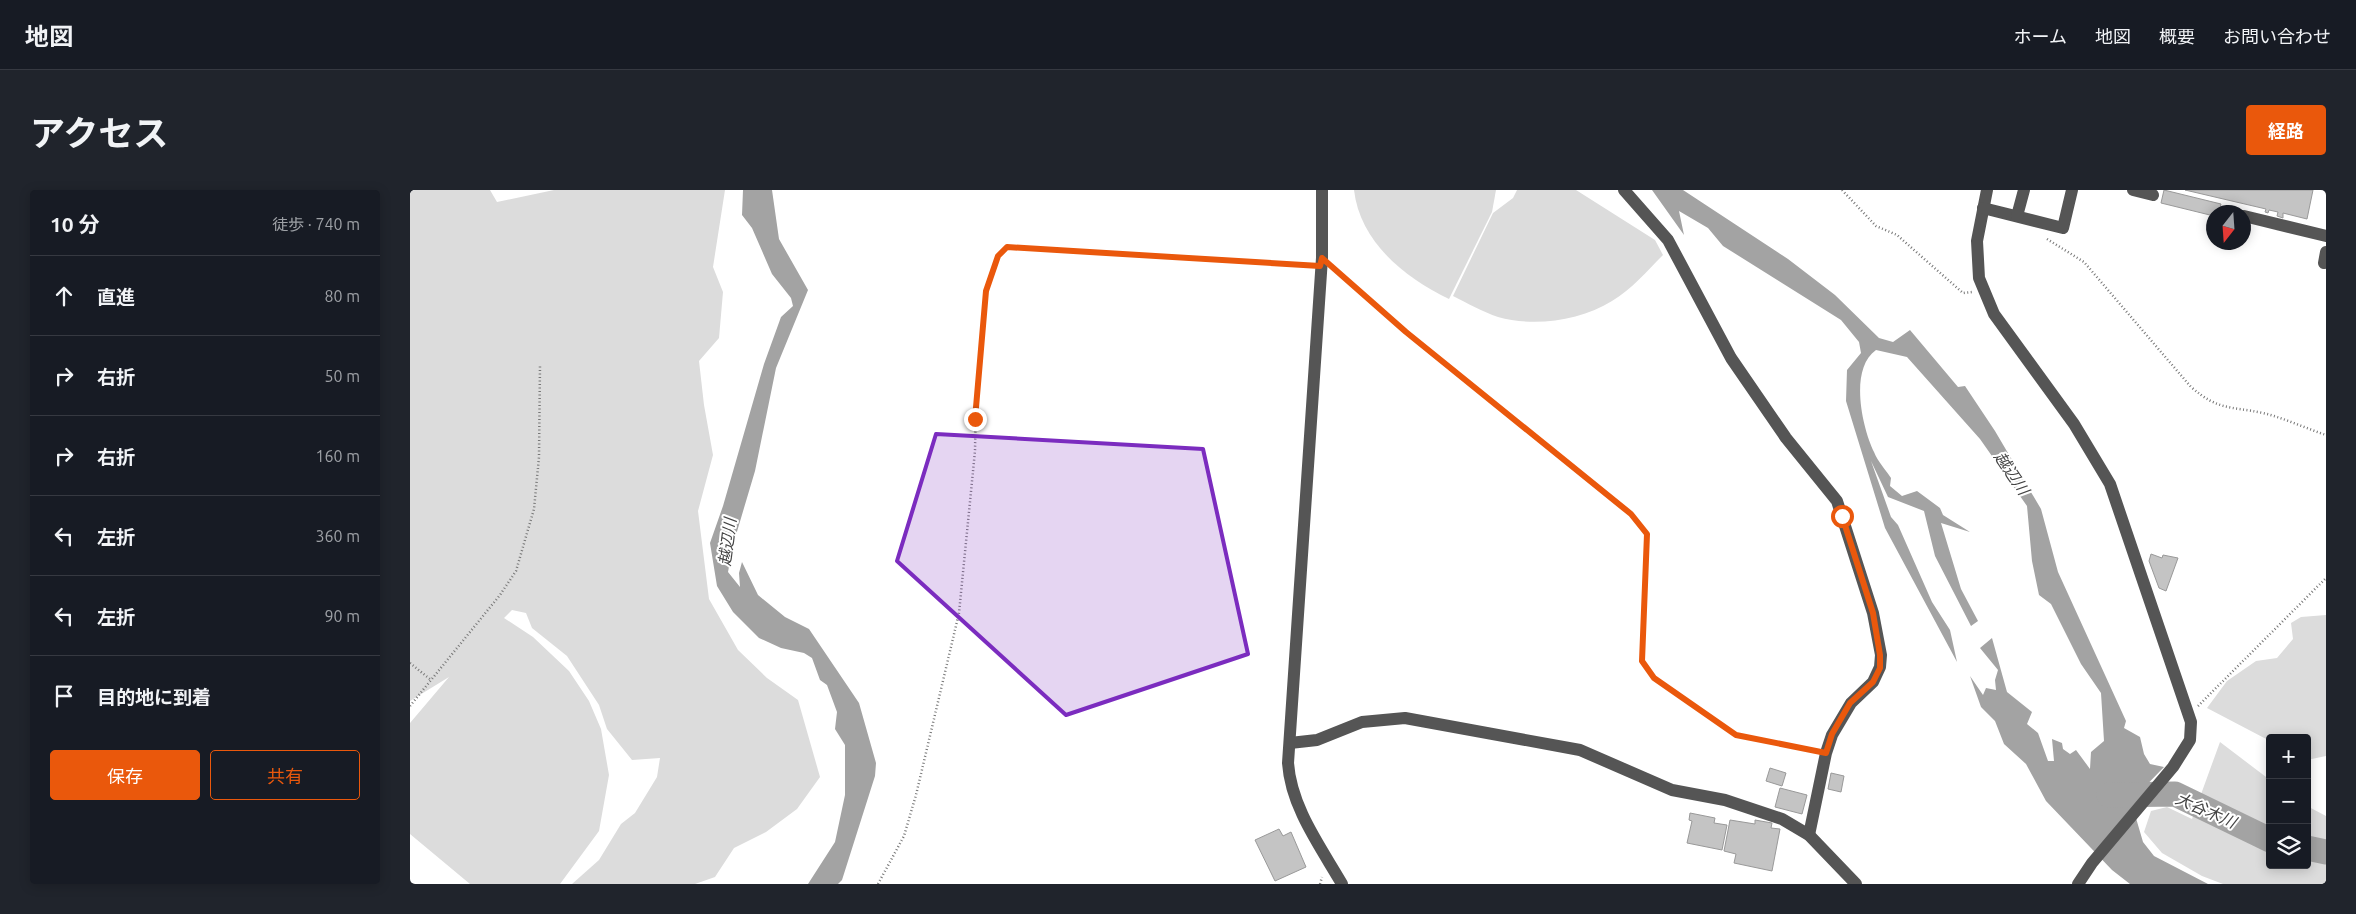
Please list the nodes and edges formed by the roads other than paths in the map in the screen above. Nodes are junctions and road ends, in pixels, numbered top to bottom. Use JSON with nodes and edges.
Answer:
{"nodes":[{"id":1,"x":1322,"y":190,"type":"edge"},
{"id":2,"x":1624,"y":190,"type":"edge"},
{"id":3,"x":1987,"y":190,"type":"edge"},
{"id":4,"x":2024,"y":190,"type":"edge"},
{"id":5,"x":2072,"y":190,"type":"edge"},
{"id":6,"x":2133,"y":190,"type":"edge"},
{"id":7,"x":2153,"y":195,"type":"dead end"},
{"id":8,"x":1982,"y":208,"type":"junction"},
{"id":9,"x":2017,"y":216,"type":"junction"},
{"id":10,"x":2251,"y":218,"type":"edge"},
{"id":11,"x":2326,"y":236,"type":"edge"},
{"id":12,"x":1290,"y":743,"type":"junction"},
{"id":13,"x":1809,"y":835,"type":"junction"},
{"id":14,"x":1342,"y":884,"type":"edge"},
{"id":15,"x":1856,"y":884,"type":"edge"},
{"id":16,"x":2078,"y":884,"type":"edge"}],
"edges":[{"from":1,"to":12,"type":"street"},
{"from":2,"to":13,"type":"street"},
{"from":3,"to":8,"type":"street"},
{"from":4,"to":9,"type":"street"},
{"from":5,"to":9,"type":"street"},
{"from":6,"to":7,"type":"street"},
{"from":8,"to":9,"type":"street"},
{"from":8,"to":16,"type":"street"},
{"from":10,"to":11,"type":"street"},
{"from":12,"to":13,"type":"street"},
{"from":12,"to":14,"type":"street"},
{"from":13,"to":15,"type":"street"}]}
